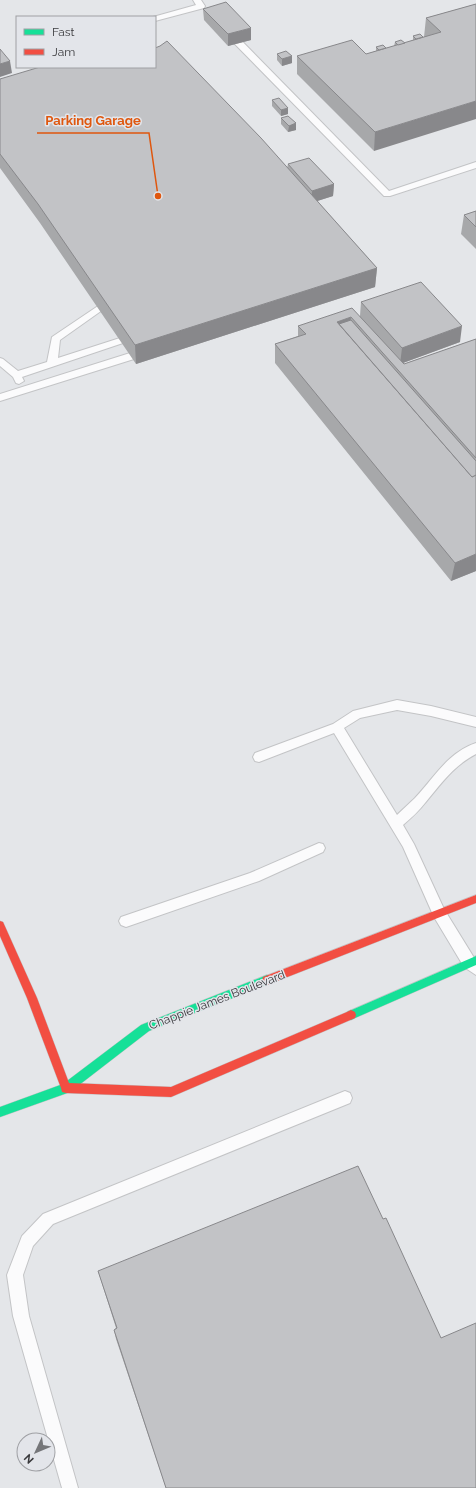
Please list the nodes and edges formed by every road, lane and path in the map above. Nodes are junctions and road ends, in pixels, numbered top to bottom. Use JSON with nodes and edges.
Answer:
{"nodes":[{"id":1,"x":199,"y":3,"type":"edge"},
{"id":2,"x":210,"y":14,"type":"edge"},
{"id":3,"x":156,"y":19,"type":"edge"},
{"id":4,"x":224,"y":28,"type":"edge"},
{"id":5,"x":476,"y":164,"type":"edge"},
{"id":6,"x":98,"y":309,"type":"edge"},
{"id":7,"x":120,"y":341,"type":"edge"},
{"id":8,"x":158,"y":346,"type":"edge"},
{"id":9,"x":0,"y":361,"type":"edge"},
{"id":10,"x":52,"y":364,"type":"junction"},
{"id":11,"x":17,"y":375,"type":"junction"},
{"id":12,"x":22,"y":391,"type":"junction"},
{"id":13,"x":0,"y":398,"type":"edge"},
{"id":14,"x":476,"y":722,"type":"edge"},
{"id":15,"x":337,"y":727,"type":"junction"},
{"id":16,"x":476,"y":748,"type":"edge"},
{"id":17,"x":259,"y":757,"type":"dead end"},
{"id":18,"x":396,"y":824,"type":"junction"},
{"id":19,"x":319,"y":848,"type":"dead end"},
{"id":20,"x":476,"y":899,"type":"edge"},
{"id":21,"x":439,"y":913,"type":"junction"},
{"id":22,"x":126,"y":921,"type":"dead end"},
{"id":23,"x":0,"y":925,"type":"edge"},
{"id":24,"x":474,"y":964,"type":"edge"},
{"id":25,"x":66,"y":1088,"type":"junction"},
{"id":26,"x":345,"y":1098,"type":"dead end"},
{"id":27,"x":0,"y":1112,"type":"edge"},
{"id":28,"x":70,"y":1488,"type":"edge"}],
"edges":[{"from":1,"to":2,"type":"lane"},
{"from":1,"to":3,"type":"lane"},
{"from":4,"to":5,"type":"lane"},
{"from":6,"to":10,"type":"lane"},
{"from":7,"to":10,"type":"lane"},
{"from":8,"to":12,"type":"lane"},
{"from":9,"to":11,"type":"lane"},
{"from":10,"to":11,"type":"lane"},
{"from":11,"to":12,"type":"lane"},
{"from":12,"to":13,"type":"lane"},
{"from":14,"to":15,"type":"lane"},
{"from":15,"to":17,"type":"lane"},
{"from":15,"to":18,"type":"lane"},
{"from":16,"to":18,"type":"lane"},
{"from":18,"to":21,"type":"lane"},
{"from":19,"to":22,"type":"lane"},
{"from":20,"to":21,"type":"street","name":"Chappie James Boulevard"},
{"from":21,"to":24,"type":"lane"},
{"from":21,"to":25,"type":"street","name":"Chappie James Boulevard"},
{"from":23,"to":25,"type":"street"},
{"from":24,"to":25,"type":"street"},
{"from":25,"to":27,"type":"street"},
{"from":26,"to":28,"type":"lane"}]}
